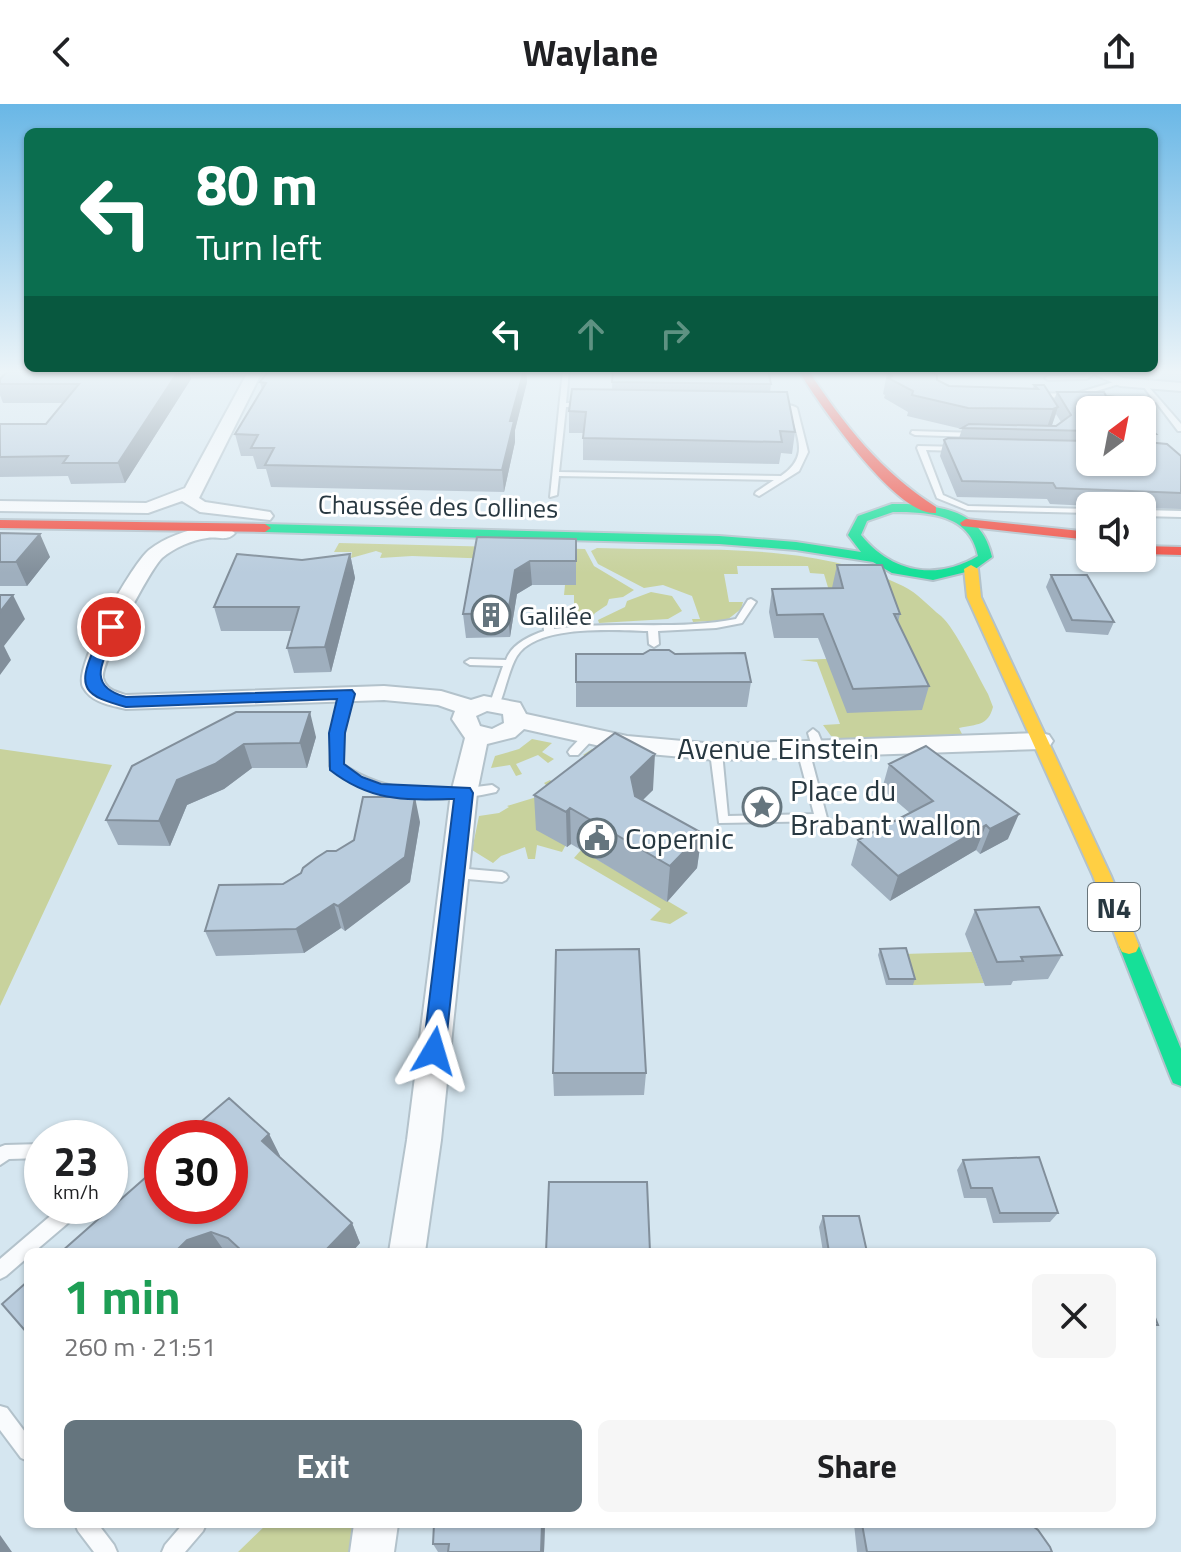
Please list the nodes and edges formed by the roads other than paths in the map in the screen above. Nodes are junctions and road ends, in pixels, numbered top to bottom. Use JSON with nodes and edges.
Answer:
{"nodes":[{"id":1,"x":220,"y":438,"type":"edge"},
{"id":2,"x":559,"y":438,"type":"edge"},
{"id":3,"x":800,"y":438,"type":"edge"},
{"id":4,"x":848,"y":438,"type":"edge"},
{"id":5,"x":854,"y":447,"type":"junction"},
{"id":6,"x":967,"y":450,"type":"edge"},
{"id":7,"x":555,"y":474,"type":"junction"},
{"id":8,"x":783,"y":478,"type":"junction"},
{"id":9,"x":192,"y":491,"type":"junction"},
{"id":10,"x":759,"y":494,"type":"dead end"},
{"id":11,"x":553,"y":495,"type":"dead end"},
{"id":12,"x":0,"y":509,"type":"edge"},
{"id":13,"x":932,"y":510,"type":"junction"},
{"id":14,"x":1076,"y":511,"type":"edge"},
{"id":15,"x":875,"y":512,"type":"junction"},
{"id":16,"x":1156,"y":513,"type":"edge"},
{"id":17,"x":1181,"y":514,"type":"edge"},
{"id":18,"x":264,"y":516,"type":"junction"},
{"id":19,"x":966,"y":523,"type":"junction"},
{"id":20,"x":0,"y":524,"type":"edge"},
{"id":21,"x":128,"y":527,"type":"junction"},
{"id":22,"x":803,"y":529,"type":"dead end"},
{"id":23,"x":448,"y":531,"type":"junction"},
{"id":24,"x":1076,"y":535,"type":"edge"},
{"id":25,"x":1156,"y":538,"type":"edge"},
{"id":26,"x":1181,"y":539,"type":"edge"},
{"id":27,"x":1025,"y":548,"type":"dead end"},
{"id":28,"x":1076,"y":549,"type":"edge"},
{"id":29,"x":1156,"y":550,"type":"edge"},
{"id":30,"x":1181,"y":551,"type":"edge"},
{"id":31,"x":153,"y":556,"type":"junction"},
{"id":32,"x":873,"y":558,"type":"junction"},
{"id":33,"x":986,"y":559,"type":"junction"},
{"id":34,"x":908,"y":572,"type":"junction"},
{"id":35,"x":933,"y":590,"type":"dead end"},
{"id":36,"x":751,"y":602,"type":"dead end"},
{"id":37,"x":548,"y":616,"type":"dead end"},
{"id":38,"x":653,"y":628,"type":"junction"},
{"id":39,"x":549,"y":632,"type":"junction"},
{"id":40,"x":972,"y":639,"type":"dead end"},
{"id":41,"x":654,"y":644,"type":"dead end"},
{"id":42,"x":470,"y":662,"type":"dead end"},
{"id":43,"x":509,"y":663,"type":"junction"},
{"id":44,"x":347,"y":694,"type":"junction"},
{"id":45,"x":495,"y":703,"type":"junction"},
{"id":46,"x":517,"y":720,"type":"junction"},
{"id":47,"x":474,"y":722,"type":"junction"},
{"id":48,"x":1041,"y":741,"type":"junction"},
{"id":49,"x":812,"y":744,"type":"junction"},
{"id":50,"x":716,"y":752,"type":"junction"},
{"id":51,"x":478,"y":791,"type":"junction"},
{"id":52,"x":456,"y":873,"type":"junction"},
{"id":53,"x":502,"y":877,"type":"dead end"},
{"id":54,"x":1181,"y":1076,"type":"edge"},
{"id":55,"x":24,"y":1151,"type":"edge"},
{"id":56,"x":0,"y":1157,"type":"edge"},
{"id":57,"x":54,"y":1224,"type":"edge"},
{"id":58,"x":26,"y":1248,"type":"edge"},
{"id":59,"x":408,"y":1248,"type":"edge"},
{"id":60,"x":24,"y":1250,"type":"edge"},
{"id":61,"x":0,"y":1270,"type":"edge"},
{"id":62,"x":0,"y":1415,"type":"edge"},
{"id":63,"x":24,"y":1446,"type":"edge"},
{"id":64,"x":88,"y":1528,"type":"edge"},
{"id":65,"x":193,"y":1528,"type":"edge"},
{"id":66,"x":375,"y":1528,"type":"edge"},
{"id":67,"x":107,"y":1552,"type":"edge"},
{"id":68,"x":172,"y":1552,"type":"edge"},
{"id":69,"x":372,"y":1552,"type":"edge"}],
"edges":[{"from":1,"to":9,"type":"street"},
{"from":2,"to":7,"type":"lane"},
{"from":3,"to":8,"type":"lane"},
{"from":4,"to":5,"type":"main road"},
{"from":5,"to":13,"type":"main road"},
{"from":5,"to":15,"type":"main road"},
{"from":6,"to":14,"type":"lane"},
{"from":7,"to":8,"type":"lane"},
{"from":7,"to":11,"type":"lane"},
{"from":8,"to":10,"type":"lane"},
{"from":9,"to":12,"type":"street"},
{"from":9,"to":18,"type":"street"},
{"from":12,"to":18,"type":"main road","name":"Chaussée des Collines"},
{"from":13,"to":15,"type":"main road"},
{"from":13,"to":19,"type":"main road"},
{"from":15,"to":32,"type":"main road"},
{"from":16,"to":17,"type":"lane"},
{"from":18,"to":22,"type":"main road","name":"Chaussée des Collines"},
{"from":19,"to":24,"type":"main road"},
{"from":19,"to":33,"type":"main road","number":"N4"},
{"from":20,"to":21,"type":"main road","name":"Chaussée des Collines"},
{"from":21,"to":23,"type":"main road","name":"Chaussée des Collines"},
{"from":21,"to":31,"type":"street"},
{"from":23,"to":31,"type":"street"},
{"from":23,"to":32,"type":"main road","name":"Chaussée des Collines"},
{"from":25,"to":26,"type":"main road"},
{"from":27,"to":28,"type":"main road"},
{"from":29,"to":30,"type":"main road"},
{"from":31,"to":44,"type":"street"},
{"from":32,"to":34,"type":"main road","name":"Chaussée des Collines"},
{"from":33,"to":34,"type":"main road"},
{"from":33,"to":48,"type":"main road","number":"N4"},
{"from":34,"to":35,"type":"main road"},
{"from":36,"to":38,"type":"lane"},
{"from":37,"to":39,"type":"lane"},
{"from":38,"to":39,"type":"lane"},
{"from":38,"to":41,"type":"lane"},
{"from":39,"to":43,"type":"lane"},
{"from":40,"to":48,"type":"main road","number":"N4"},
{"from":42,"to":43,"type":"lane"},
{"from":43,"to":45,"type":"lane"},
{"from":44,"to":47,"type":"street"},
{"from":44,"to":51,"type":"lane"},
{"from":45,"to":46,"type":"street","name":"Avenue Einstein"},
{"from":45,"to":47,"type":"street"},
{"from":46,"to":47,"type":"street"},
{"from":46,"to":50,"type":"street","name":"Avenue Einstein"},
{"from":47,"to":51,"type":"street"},
{"from":48,"to":49,"type":"street","name":"Avenue Einstein"},
{"from":48,"to":54,"type":"main road","number":"N4"},
{"from":49,"to":50,"type":"street","name":"Avenue Einstein"},
{"from":49,"to":50,"type":"lane"},
{"from":51,"to":52,"type":"street"},
{"from":52,"to":53,"type":"lane"},
{"from":52,"to":59,"type":"street"},
{"from":55,"to":56,"type":"lane"},
{"from":57,"to":58,"type":"lane"},
{"from":60,"to":61,"type":"lane"},
{"from":62,"to":63,"type":"lane"},
{"from":64,"to":67,"type":"lane"},
{"from":65,"to":68,"type":"lane"},
{"from":66,"to":69,"type":"street"}]}
